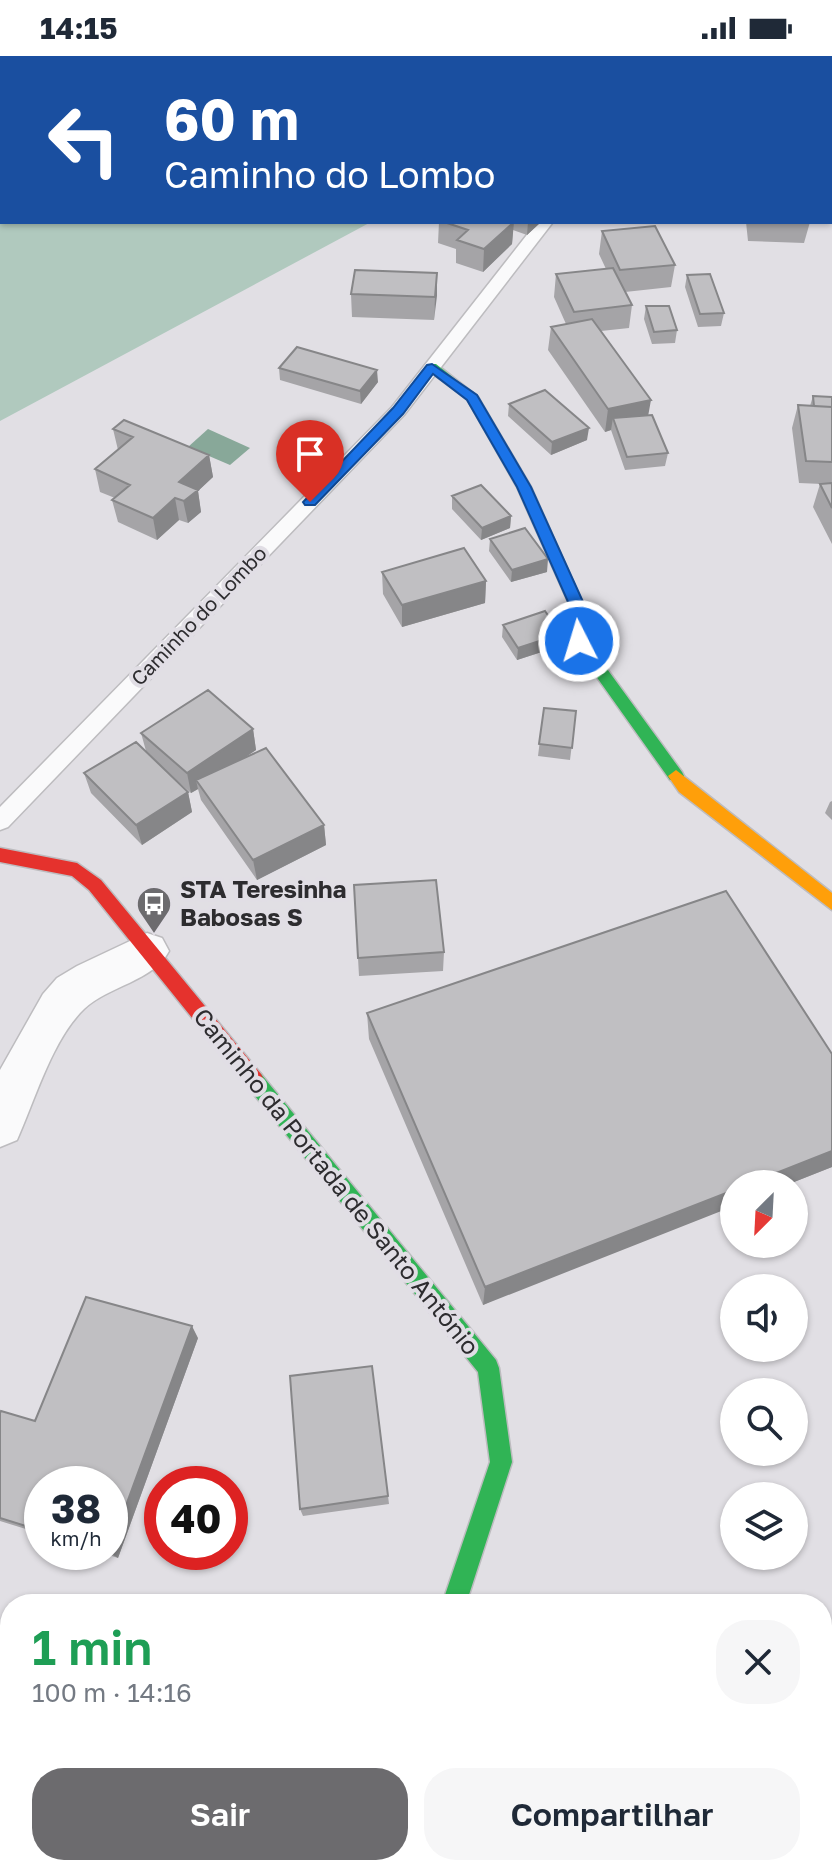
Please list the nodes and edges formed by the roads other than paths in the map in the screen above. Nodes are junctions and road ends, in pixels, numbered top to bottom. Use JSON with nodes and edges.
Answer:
{"nodes":[{"id":1,"x":543,"y":224,"type":"edge"},
{"id":2,"x":432,"y":367,"type":"junction"},
{"id":3,"x":0,"y":821,"type":"edge"},
{"id":4,"x":0,"y":855,"type":"edge"},
{"id":5,"x":832,"y":903,"type":"edge"},
{"id":6,"x":147,"y":951,"type":"junction"},
{"id":7,"x":0,"y":1125,"type":"edge"},
{"id":8,"x":457,"y":1594,"type":"edge"}],
"edges":[{"from":1,"to":2,"type":"lane","name":"Caminho do Lombo"},
{"from":2,"to":3,"type":"lane","name":"Caminho do Lombo"},
{"from":2,"to":5,"type":"street"},
{"from":4,"to":6,"type":"street","name":"Caminho da Portada de Santo António"},
{"from":6,"to":7,"type":"street"},
{"from":6,"to":8,"type":"street","name":"Caminho da Portada de Santo António"}]}
